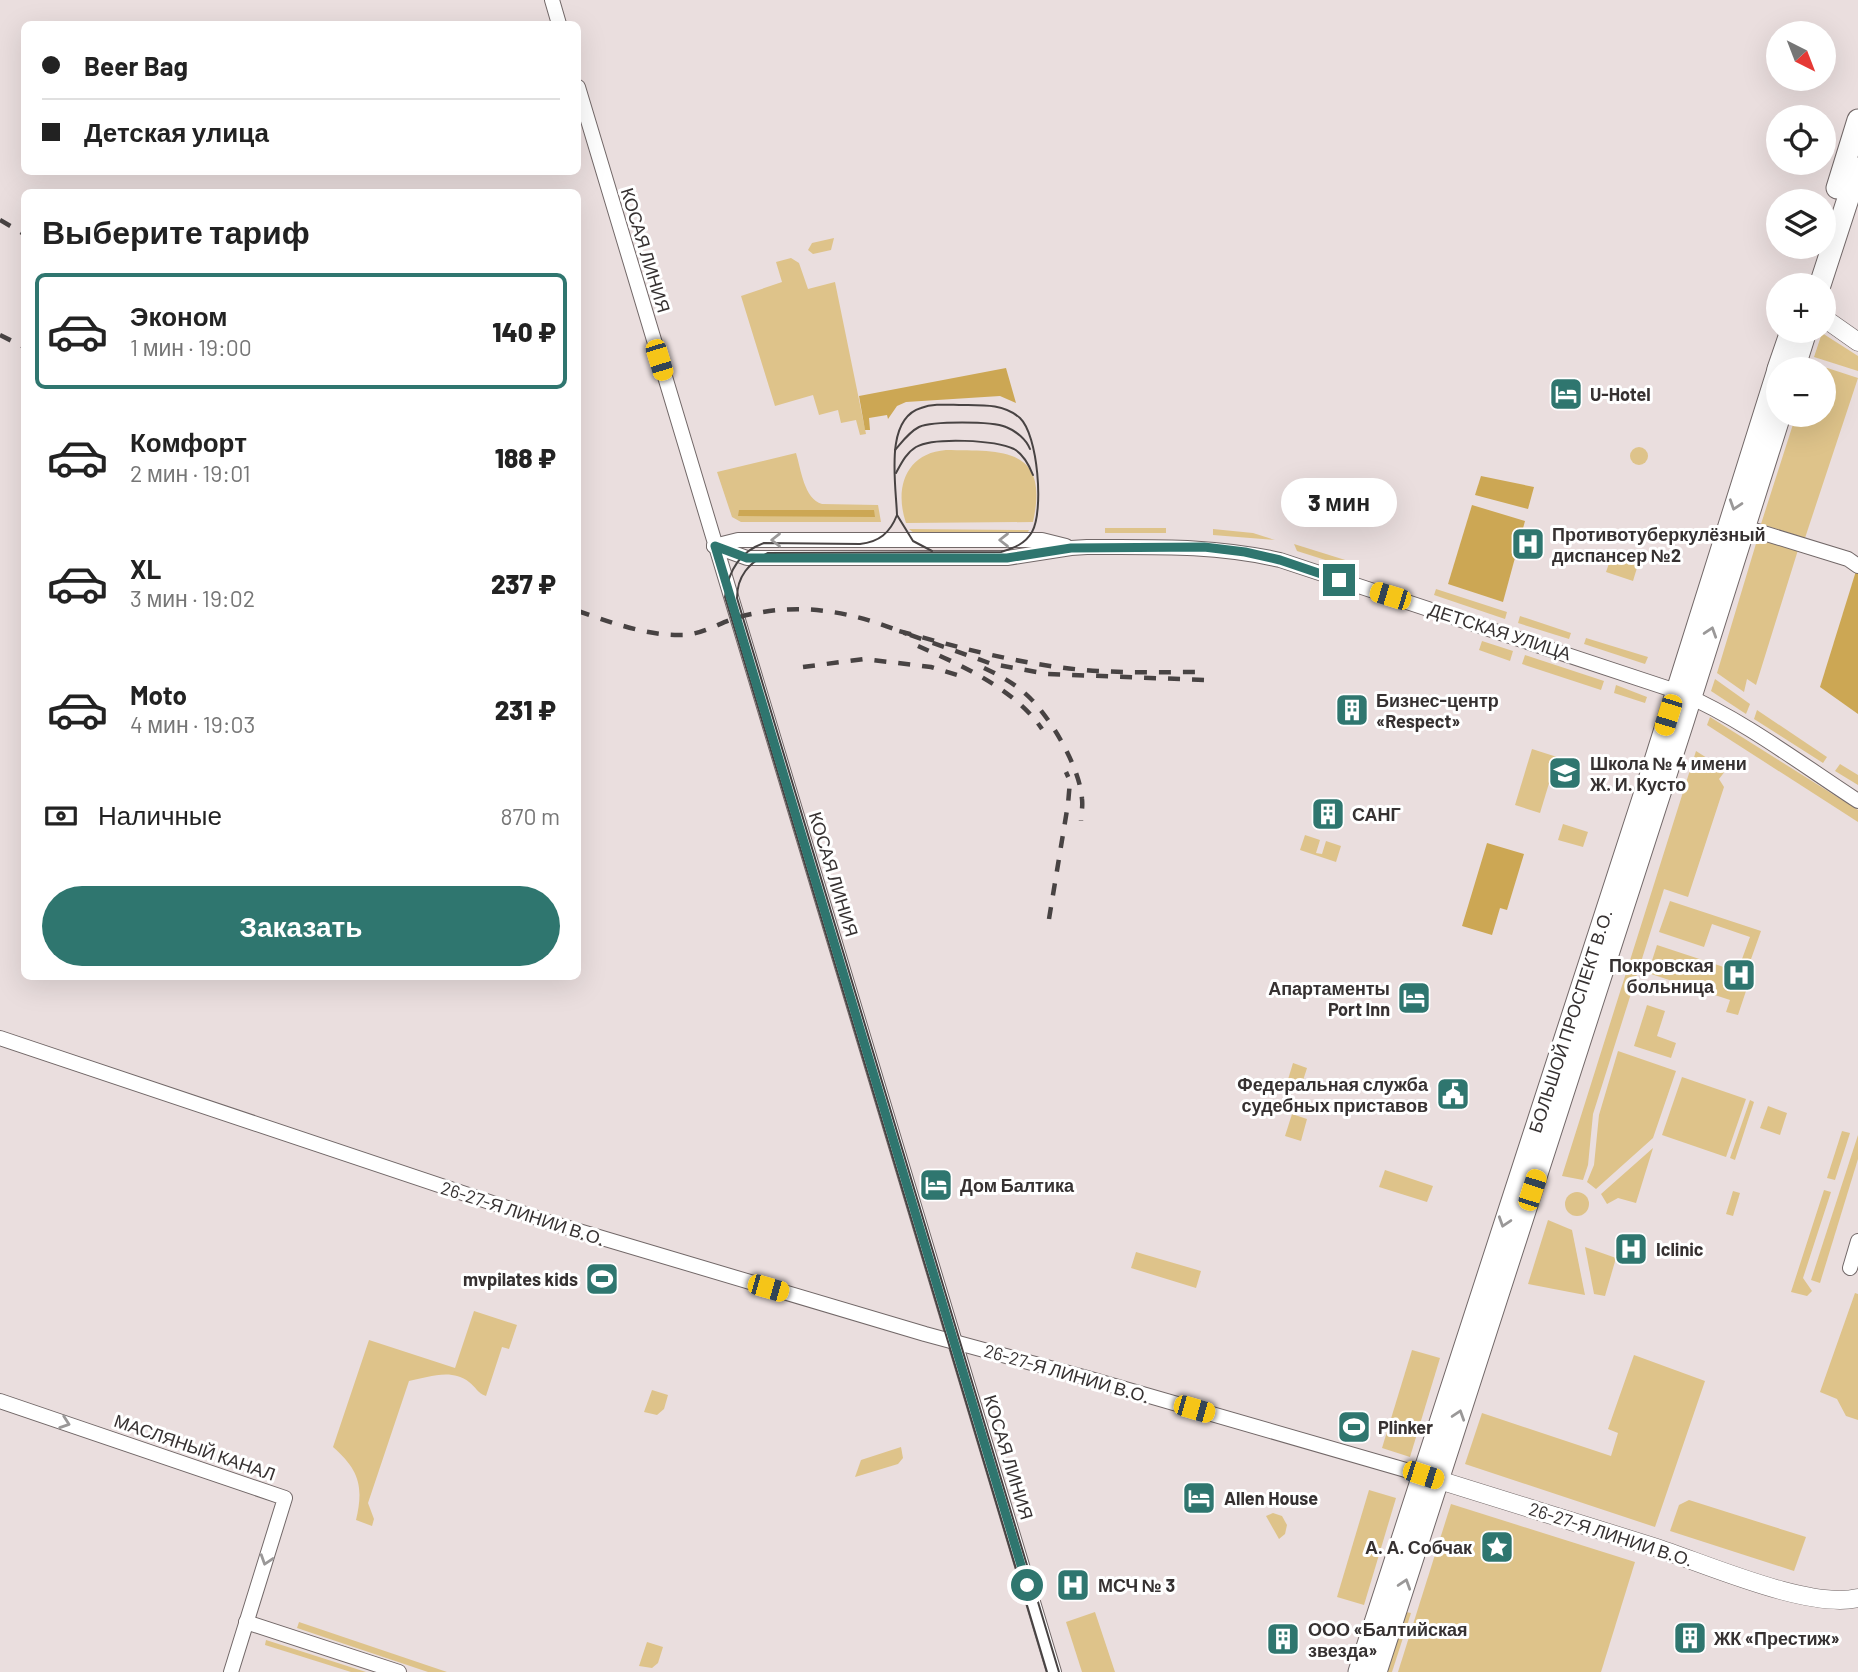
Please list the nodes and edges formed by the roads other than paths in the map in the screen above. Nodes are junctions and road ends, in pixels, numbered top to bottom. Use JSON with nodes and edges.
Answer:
{"nodes":[{"id":1,"x":552,"y":0,"type":"edge"},
{"id":2,"x":558,"y":21,"type":"edge"},
{"id":3,"x":581,"y":96,"type":"edge"},
{"id":4,"x":1858,"y":120,"type":"edge"},
{"id":5,"x":1858,"y":168,"type":"edge"},
{"id":6,"x":1836,"y":191,"type":"edge"},
{"id":7,"x":1824,"y":273,"type":"edge"},
{"id":8,"x":1836,"y":326,"type":"edge"},
{"id":9,"x":1858,"y":342,"type":"edge"},
{"id":10,"x":1766,"y":410,"type":"edge"},
{"id":11,"x":1776,"y":427,"type":"edge"},
{"id":12,"x":1745,"y":527,"type":"junction"},
{"id":13,"x":715,"y":546,"type":"junction"},
{"id":14,"x":1858,"y":566,"type":"edge"},
{"id":15,"x":1682,"y":693,"type":"junction"},
{"id":16,"x":1858,"y":801,"type":"edge"},
{"id":17,"x":0,"y":1038,"type":"edge"},
{"id":18,"x":1858,"y":1241,"type":"edge"},
{"id":19,"x":1855,"y":1270,"type":"edge"},
{"id":20,"x":954,"y":1342,"type":"junction"},
{"id":21,"x":0,"y":1401,"type":"edge"},
{"id":22,"x":1431,"y":1477,"type":"junction"},
{"id":23,"x":1858,"y":1598,"type":"edge"},
{"id":24,"x":246,"y":1622,"type":"junction"},
{"id":25,"x":231,"y":1672,"type":"edge"},
{"id":26,"x":399,"y":1672,"type":"edge"},
{"id":27,"x":1054,"y":1672,"type":"edge"},
{"id":28,"x":1359,"y":1672,"type":"edge"},
{"id":29,"x":1376,"y":1672,"type":"edge"}],
"edges":[{"from":1,"to":2,"type":"street"},
{"from":3,"to":13,"type":"street","name":"КОСАЯ ЛИНИЯ"},
{"from":4,"to":6,"type":"main road"},
{"from":5,"to":7,"type":"main road"},
{"from":8,"to":9,"type":"street"},
{"from":10,"to":15,"type":"main road","name":"БОЛЬШОЙ ПРОСПЕКТ В.О.","one_way":true},
{"from":11,"to":12,"type":"main road","name":"БОЛЬШОЙ ПРОСПЕКТ В.О."},
{"from":12,"to":14,"type":"street"},
{"from":15,"to":12,"type":"main road","name":"БОЛЬШОЙ ПРОСПЕКТ В.О.","one_way":true},
{"from":13,"to":15,"type":"street","name":"ДЕТСКАЯ УЛИЦА"},
{"from":13,"to":20,"type":"street","name":"КОСАЯ ЛИНИЯ"},
{"from":15,"to":16,"type":"street","name":"ДЕТСКАЯ УЛИЦА"},
{"from":15,"to":22,"type":"main road","name":"БОЛЬШОЙ ПРОСПЕКТ В.О."},
{"from":17,"to":20,"type":"street","name":"26-27-Я ЛИНИИ В.О."},
{"from":18,"to":19,"type":"street"},
{"from":20,"to":22,"type":"street","name":"26-27-Я ЛИНИИ В.О."},
{"from":20,"to":27,"type":"street","name":"КОСАЯ ЛИНИЯ"},
{"from":21,"to":24,"type":"street","name":"МАСЛЯНЫЙ КАНАЛ","one_way":true},
{"from":22,"to":23,"type":"street","name":"26-27-Я ЛИНИИ В.О."},
{"from":22,"to":28,"type":"main road","name":"БОЛЬШОЙ ПРОСПЕКТ В.О."},
{"from":29,"to":22,"type":"main road","name":"БОЛЬШОЙ ПРОСПЕКТ В.О.","one_way":true},
{"from":24,"to":25,"type":"street","name":"МАСЛЯНЫЙ КАНАЛ"},
{"from":24,"to":26,"type":"street"}]}
